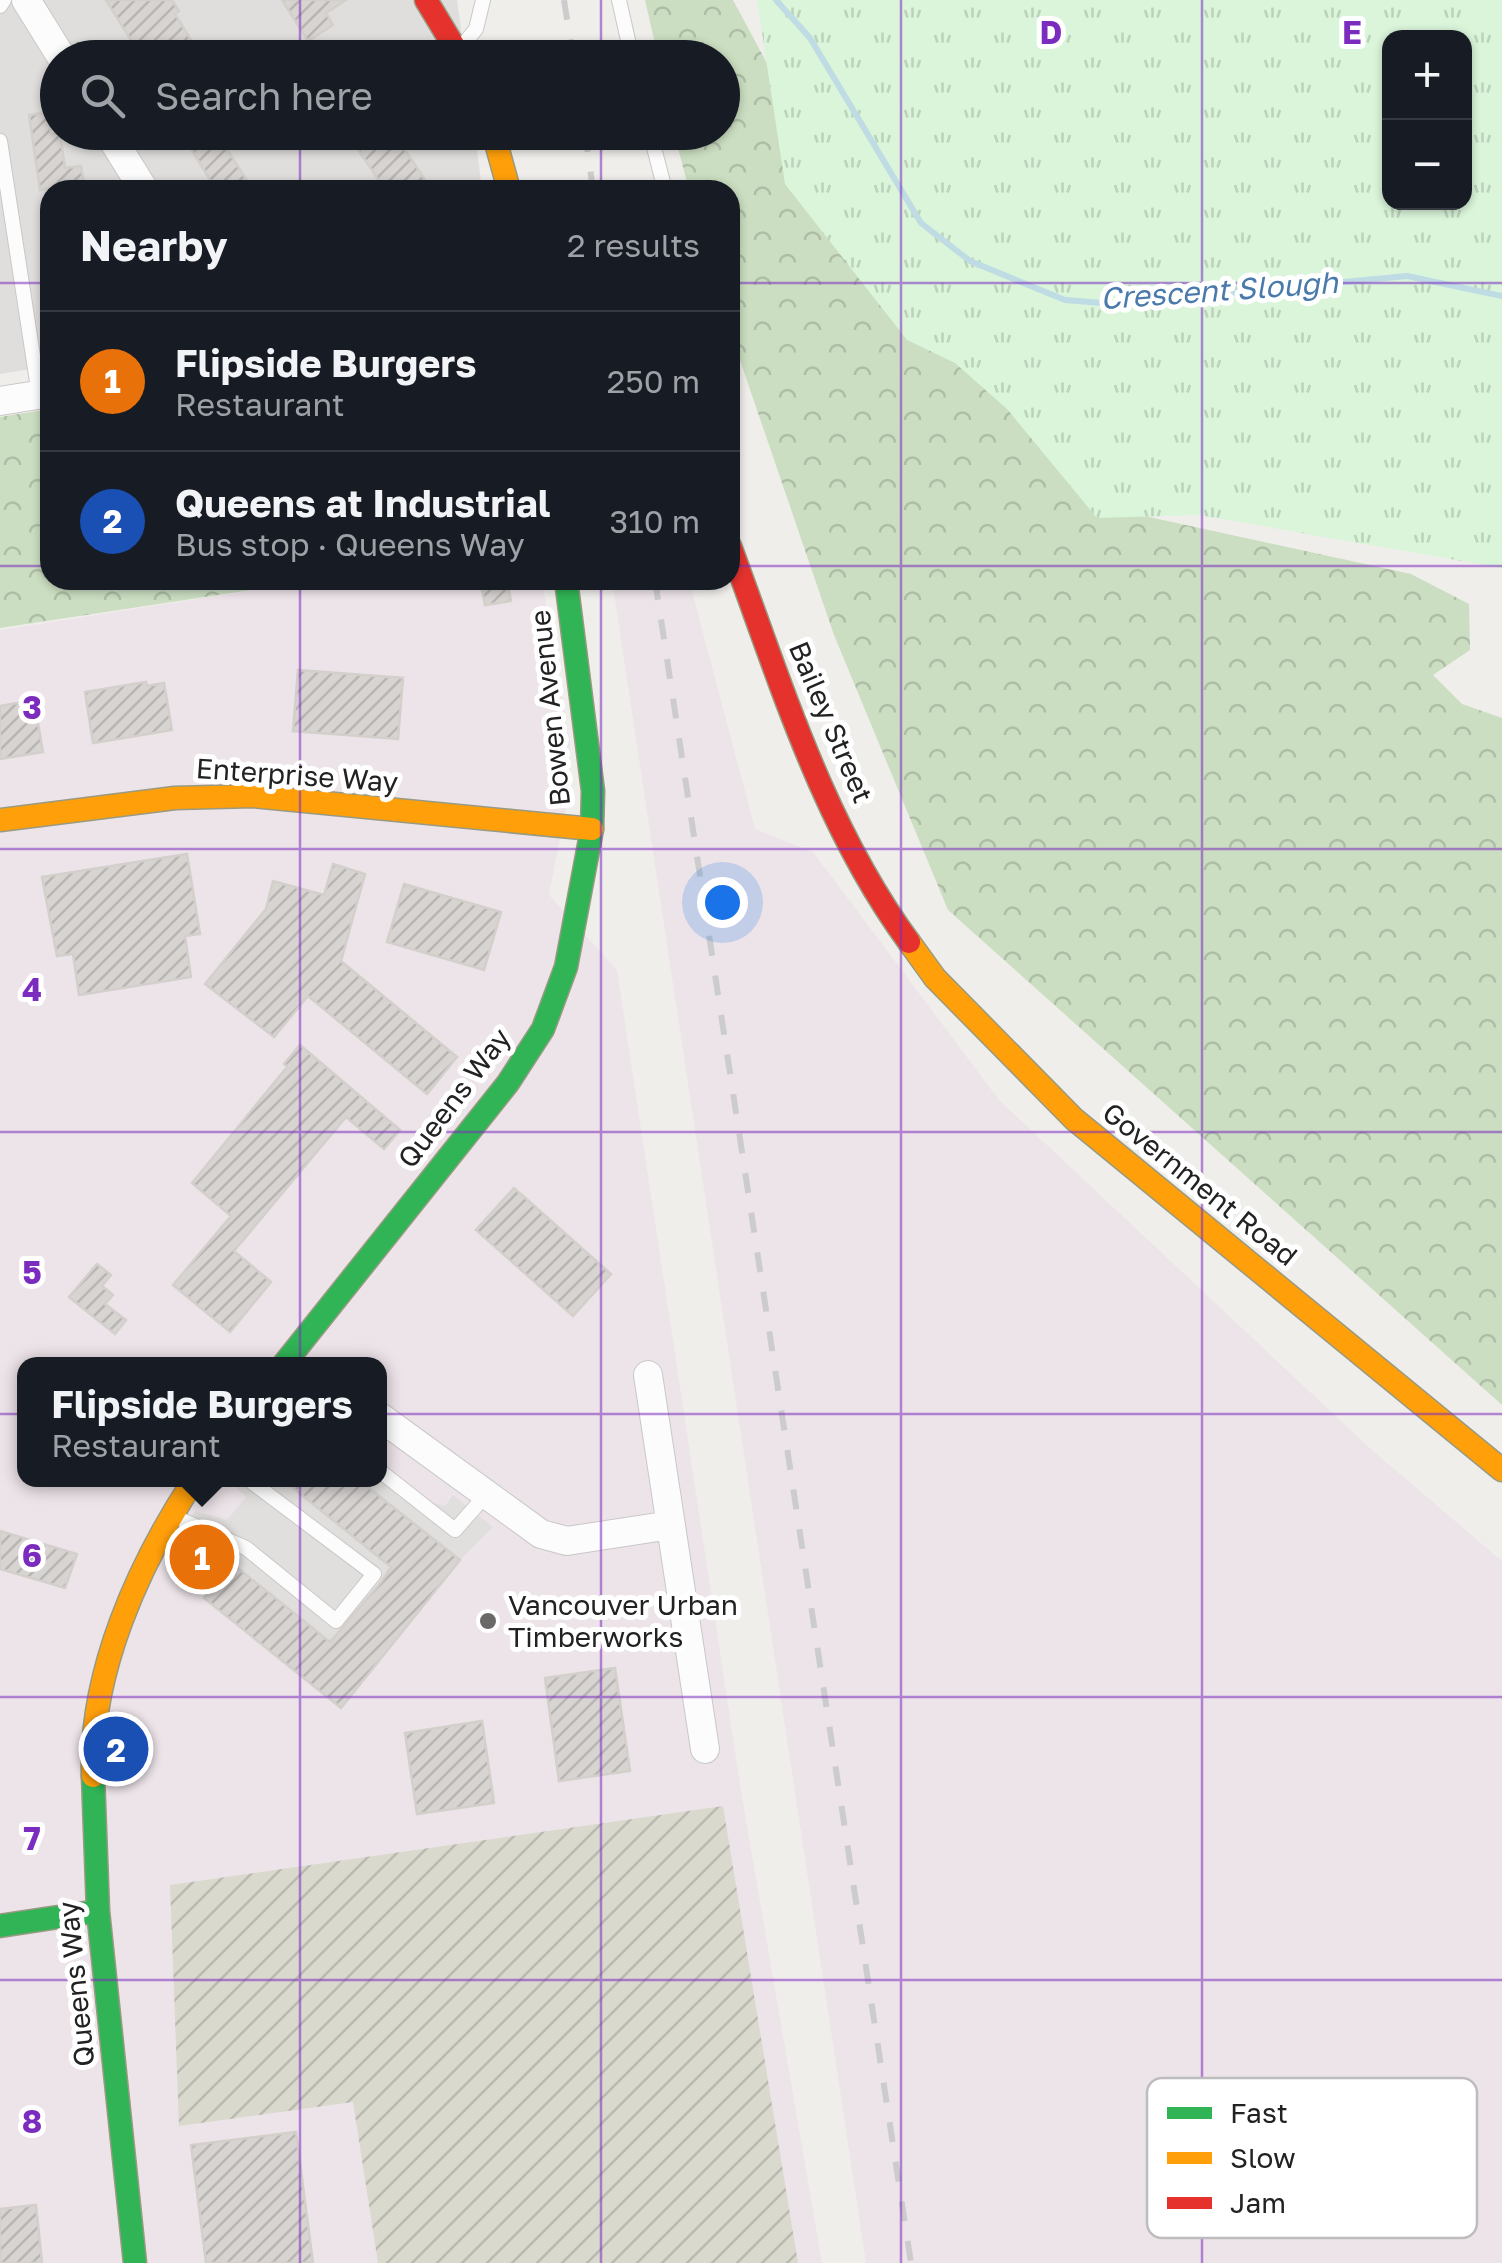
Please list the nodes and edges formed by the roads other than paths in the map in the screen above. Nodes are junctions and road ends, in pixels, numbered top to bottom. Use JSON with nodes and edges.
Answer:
{"nodes":[{"id":1,"x":26,"y":0,"type":"edge"},
{"id":2,"x":426,"y":0,"type":"edge"},
{"id":3,"x":484,"y":0,"type":"edge"},
{"id":4,"x":619,"y":0,"type":"edge"},
{"id":5,"x":51,"y":40,"type":"edge"},
{"id":6,"x":450,"y":40,"type":"edge"},
{"id":7,"x":469,"y":40,"type":"edge"},
{"id":8,"x":628,"y":40,"type":"edge"},
{"id":9,"x":0,"y":140,"type":"edge"},
{"id":10,"x":119,"y":150,"type":"edge"},
{"id":11,"x":499,"y":150,"type":"edge"},
{"id":12,"x":655,"y":150,"type":"edge"},
{"id":13,"x":138,"y":180,"type":"edge"},
{"id":14,"x":507,"y":180,"type":"edge"},
{"id":15,"x":663,"y":180,"type":"edge"},
{"id":16,"x":40,"y":371,"type":"edge"},
{"id":17,"x":40,"y":395,"type":"edge"},
{"id":18,"x":0,"y":401,"type":"edge"},
{"id":19,"x":740,"y":573,"type":"edge"},
{"id":20,"x":567,"y":590,"type":"edge"},
{"id":21,"x":0,"y":820,"type":"edge"},
{"id":22,"x":592,"y":829,"type":"junction"},
{"id":23,"x":889,"y":915,"type":"joint"},
{"id":24,"x":298,"y":1357,"type":"edge"},
{"id":25,"x":648,"y":1375,"type":"dead end"},
{"id":26,"x":387,"y":1422,"type":"edge"},
{"id":27,"x":1502,"y":1470,"type":"edge"},
{"id":28,"x":387,"y":1477,"type":"edge"},
{"id":29,"x":189,"y":1487,"type":"edge"},
{"id":30,"x":258,"y":1487,"type":"edge"},
{"id":31,"x":485,"y":1496,"type":"junction"},
{"id":32,"x":170,"y":1514,"type":"junction"},
{"id":33,"x":671,"y":1525,"type":"junction"},
{"id":34,"x":705,"y":1749,"type":"dead end"},
{"id":35,"x":98,"y":1912,"type":"junction"},
{"id":36,"x":0,"y":1926,"type":"edge"},
{"id":37,"x":135,"y":2263,"type":"edge"}],
"edges":[{"from":1,"to":5,"type":"street"},
{"from":2,"to":6,"type":"street"},
{"from":3,"to":7,"type":"lane"},
{"from":4,"to":8,"type":"lane"},
{"from":9,"to":16,"type":"lane"},
{"from":10,"to":13,"type":"street"},
{"from":11,"to":14,"type":"street"},
{"from":12,"to":15,"type":"lane"},
{"from":17,"to":18,"type":"street"},
{"from":19,"to":23,"type":"street","name":"Bailey Street"},
{"from":20,"to":22,"type":"street","name":"Bowen Avenue"},
{"from":21,"to":22,"type":"street","name":"Enterprise Way"},
{"from":22,"to":24,"type":"street","name":"Queens Way"},
{"from":23,"to":27,"type":"street","name":"Government Road"},
{"from":25,"to":33,"type":"street"},
{"from":26,"to":31,"type":"street"},
{"from":28,"to":31,"type":"lane"},
{"from":29,"to":32,"type":"street","name":"Queens Way"},
{"from":30,"to":32,"type":"lane"},
{"from":31,"to":33,"type":"street"},
{"from":32,"to":35,"type":"street","name":"Queens Way"},
{"from":33,"to":34,"type":"street"},
{"from":35,"to":36,"type":"street"},
{"from":35,"to":37,"type":"street","name":"Queens Way"}]}
